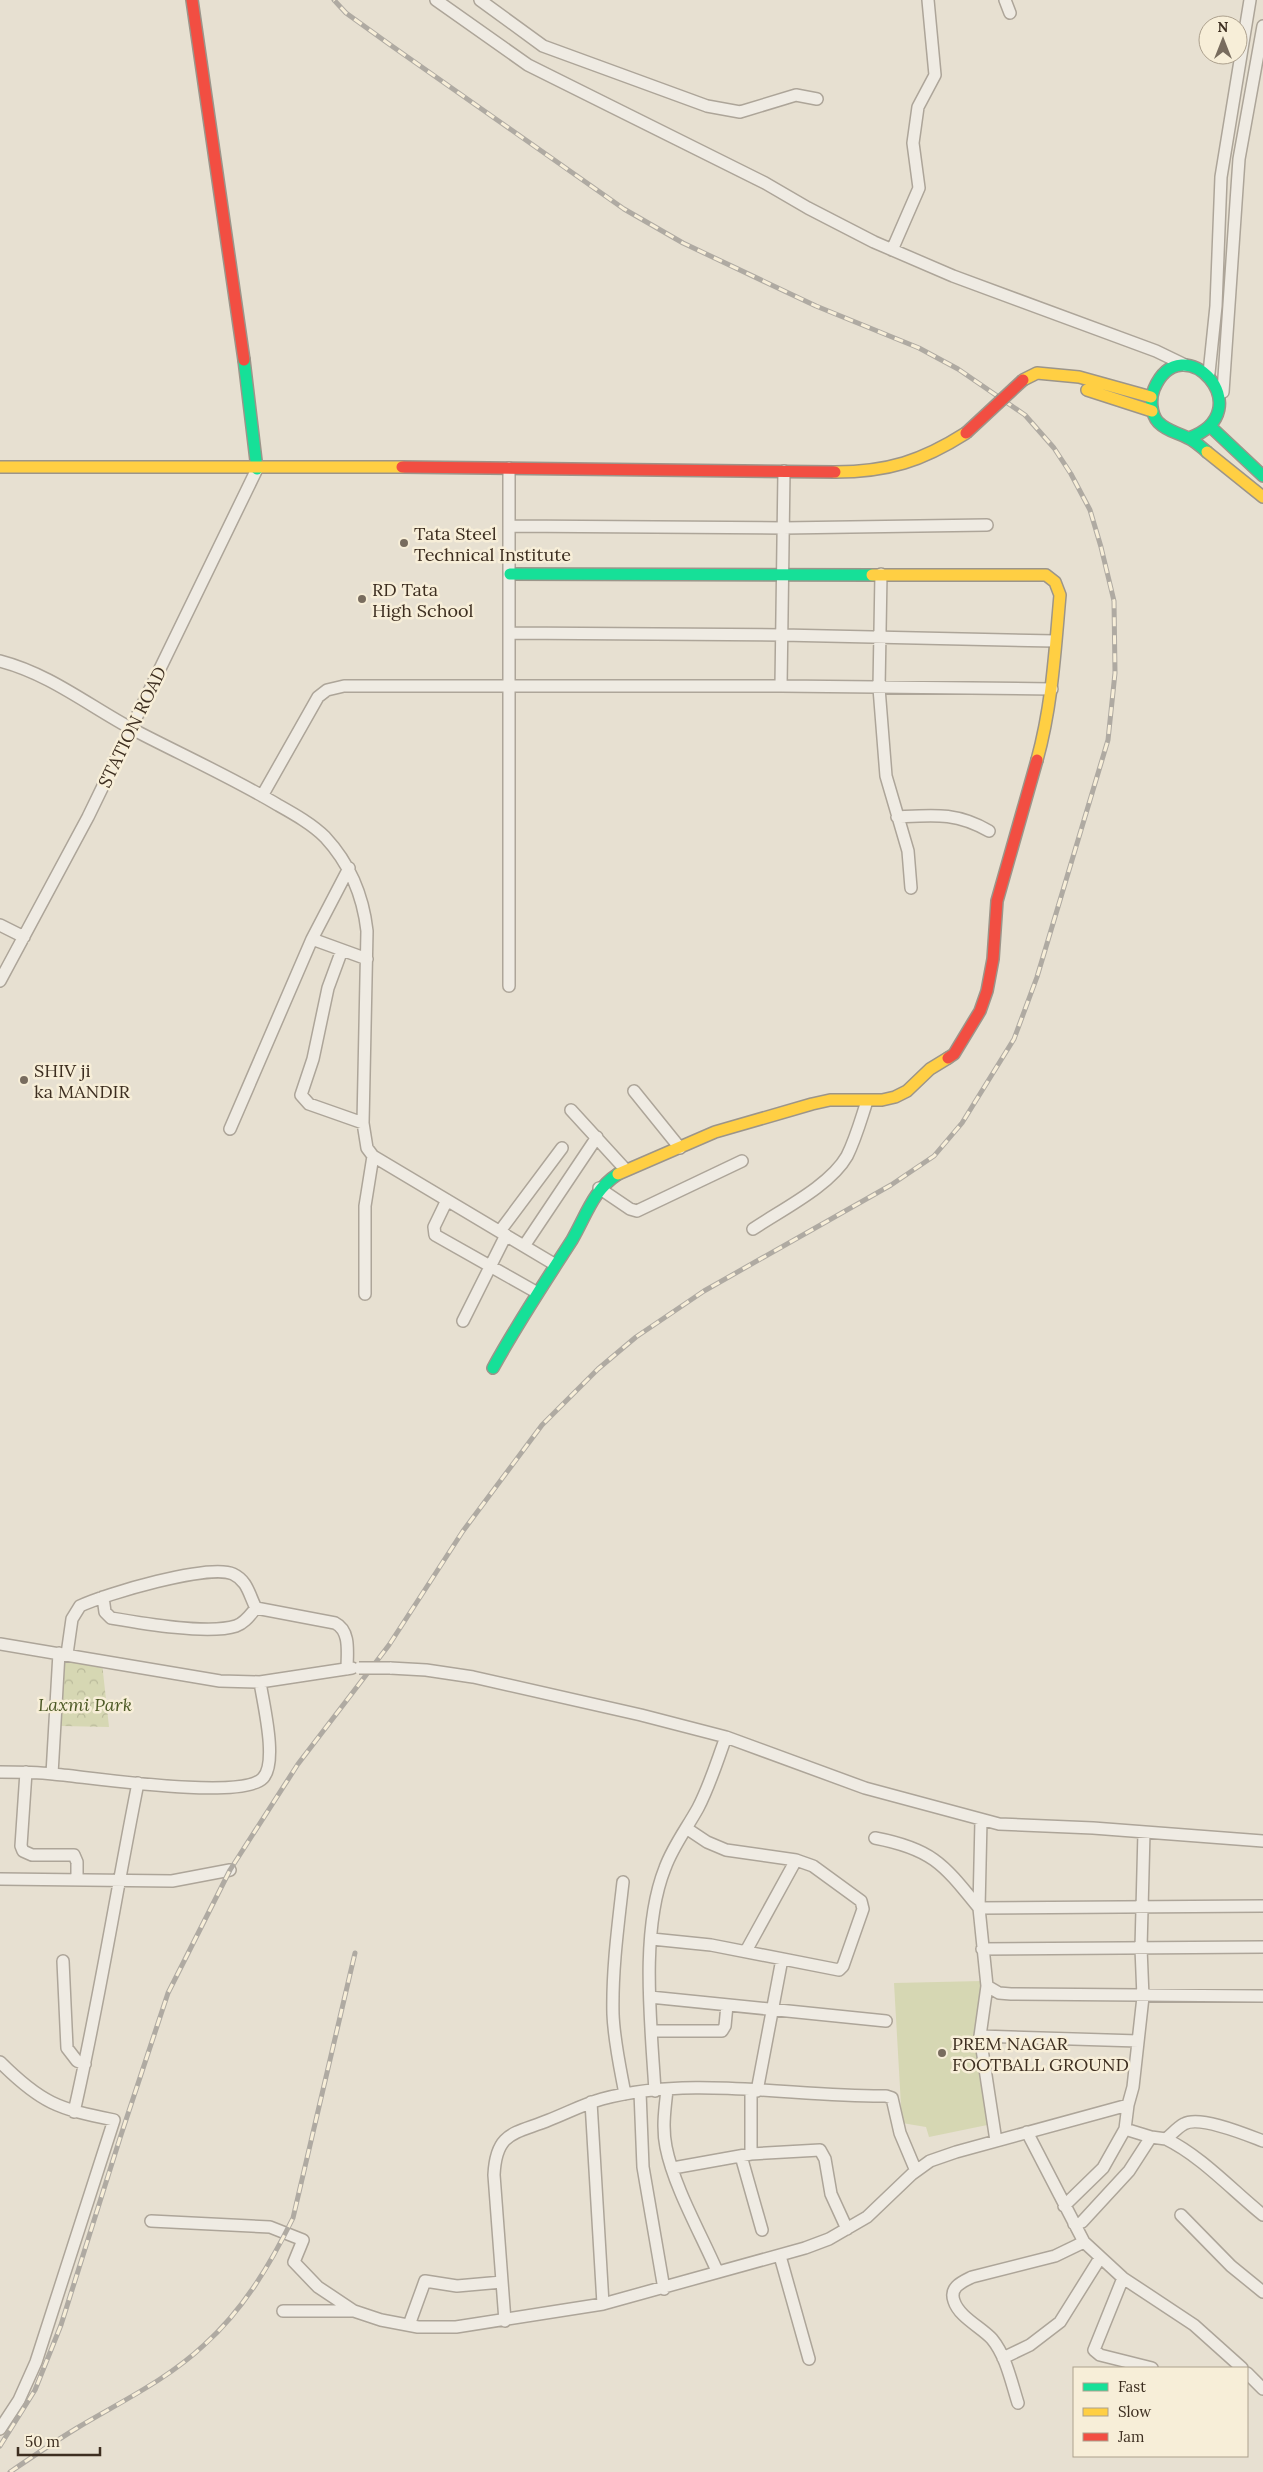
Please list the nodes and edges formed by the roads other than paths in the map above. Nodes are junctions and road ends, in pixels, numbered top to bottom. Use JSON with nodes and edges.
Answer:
{"nodes":[{"id":1,"x":192,"y":0,"type":"edge"},
{"id":2,"x":436,"y":0,"type":"edge"},
{"id":3,"x":480,"y":0,"type":"edge"},
{"id":4,"x":928,"y":0,"type":"edge"},
{"id":5,"x":1005,"y":0,"type":"edge"},
{"id":6,"x":1250,"y":0,"type":"edge"},
{"id":7,"x":1010,"y":13,"type":"dead end"},
{"id":8,"x":1263,"y":26,"type":"edge"},
{"id":9,"x":1260,"y":68,"type":"edge"},
{"id":10,"x":817,"y":99,"type":"dead end"},
{"id":11,"x":892,"y":250,"type":"junction"},
{"id":12,"x":1185,"y":365,"type":"junction"},
{"id":13,"x":1209,"y":373,"type":"junction"},
{"id":14,"x":1055,"y":375,"type":"junction"},
{"id":15,"x":1223,"y":394,"type":"junction"},
{"id":16,"x":1151,"y":397,"type":"junction"},
{"id":17,"x":1152,"y":411,"type":"junction"},
{"id":18,"x":1212,"y":428,"type":"junction"},
{"id":19,"x":1190,"y":438,"type":"junction"},
{"id":20,"x":0,"y":467,"type":"edge"},
{"id":21,"x":509,"y":468,"type":"junction"},
{"id":22,"x":257,"y":469,"type":"junction"},
{"id":23,"x":784,"y":471,"type":"junction"},
{"id":24,"x":1263,"y":476,"type":"edge"},
{"id":25,"x":1263,"y":497,"type":"edge"},
{"id":26,"x":509,"y":526,"type":"junction"},
{"id":27,"x":987,"y":526,"type":"dead end"},
{"id":28,"x":783,"y":528,"type":"junction"},
{"id":29,"x":510,"y":574,"type":"junction"},
{"id":30,"x":783,"y":574,"type":"junction"},
{"id":31,"x":881,"y":574,"type":"junction"},
{"id":32,"x":510,"y":633,"type":"junction"},
{"id":33,"x":782,"y":635,"type":"junction"},
{"id":34,"x":879,"y":638,"type":"junction"},
{"id":35,"x":1055,"y":641,"type":"junction"},
{"id":36,"x":0,"y":661,"type":"edge"},
{"id":37,"x":509,"y":685,"type":"junction"},
{"id":38,"x":781,"y":686,"type":"junction"},
{"id":39,"x":879,"y":688,"type":"junction"},
{"id":40,"x":1052,"y":689,"type":"junction"},
{"id":41,"x":132,"y":729,"type":"junction"},
{"id":42,"x":262,"y":796,"type":"junction"},
{"id":43,"x":897,"y":817,"type":"junction"},
{"id":44,"x":989,"y":831,"type":"dead end"},
{"id":45,"x":349,"y":868,"type":"junction"},
{"id":46,"x":911,"y":888,"type":"dead end"},
{"id":47,"x":0,"y":925,"type":"edge"},
{"id":48,"x":24,"y":937,"type":"junction"},
{"id":49,"x":312,"y":939,"type":"junction"},
{"id":50,"x":342,"y":950,"type":"junction"},
{"id":51,"x":367,"y":959,"type":"junction"},
{"id":52,"x":0,"y":981,"type":"edge"},
{"id":53,"x":509,"y":986,"type":"dead end"},
{"id":54,"x":634,"y":1091,"type":"dead end"},
{"id":55,"x":866,"y":1101,"type":"junction"},
{"id":56,"x":571,"y":1110,"type":"dead end"},
{"id":57,"x":363,"y":1123,"type":"junction"},
{"id":58,"x":230,"y":1129,"type":"dead end"},
{"id":59,"x":597,"y":1137,"type":"junction"},
{"id":60,"x":562,"y":1148,"type":"dead end"},
{"id":61,"x":680,"y":1148,"type":"junction"},
{"id":62,"x":373,"y":1156,"type":"junction"},
{"id":63,"x":742,"y":1161,"type":"dead end"},
{"id":64,"x":625,"y":1169,"type":"junction"},
{"id":65,"x":599,"y":1188,"type":"junction"},
{"id":66,"x":447,"y":1200,"type":"junction"},
{"id":67,"x":753,"y":1230,"type":"dead end"},
{"id":68,"x":503,"y":1233,"type":"junction"},
{"id":69,"x":524,"y":1246,"type":"junction"},
{"id":70,"x":554,"y":1264,"type":"junction"},
{"id":71,"x":490,"y":1268,"type":"junction"},
{"id":72,"x":536,"y":1292,"type":"junction"},
{"id":73,"x":365,"y":1294,"type":"dead end"},
{"id":74,"x":463,"y":1321,"type":"dead end"},
{"id":75,"x":493,"y":1368,"type":"dead end"},
{"id":76,"x":103,"y":1597,"type":"junction"},
{"id":77,"x":256,"y":1608,"type":"junction"},
{"id":78,"x":0,"y":1644,"type":"edge"},
{"id":79,"x":63,"y":1654,"type":"junction"},
{"id":80,"x":347,"y":1669,"type":"junction"},
{"id":81,"x":260,"y":1682,"type":"junction"},
{"id":82,"x":726,"y":1737,"type":"junction"},
{"id":83,"x":0,"y":1772,"type":"edge"},
{"id":84,"x":26,"y":1772,"type":"junction"},
{"id":85,"x":52,"y":1774,"type":"junction"},
{"id":86,"x":138,"y":1783,"type":"junction"},
{"id":87,"x":981,"y":1820,"type":"junction"},
{"id":88,"x":686,"y":1828,"type":"junction"},
{"id":89,"x":1144,"y":1832,"type":"junction"},
{"id":90,"x":875,"y":1838,"type":"dead end"},
{"id":91,"x":1263,"y":1841,"type":"edge"},
{"id":92,"x":796,"y":1860,"type":"junction"},
{"id":93,"x":230,"y":1870,"type":"dead end"},
{"id":94,"x":0,"y":1879,"type":"edge"},
{"id":95,"x":77,"y":1879,"type":"junction"},
{"id":96,"x":118,"y":1880,"type":"junction"},
{"id":97,"x":623,"y":1882,"type":"dead end"},
{"id":98,"x":1263,"y":1906,"type":"edge"},
{"id":99,"x":1144,"y":1907,"type":"junction"},
{"id":100,"x":979,"y":1908,"type":"junction"},
{"id":101,"x":652,"y":1940,"type":"junction"},
{"id":102,"x":1263,"y":1947,"type":"edge"},
{"id":103,"x":1141,"y":1948,"type":"junction"},
{"id":104,"x":982,"y":1949,"type":"junction"},
{"id":105,"x":746,"y":1952,"type":"junction"},
{"id":106,"x":782,"y":1959,"type":"junction"},
{"id":107,"x":63,"y":1961,"type":"dead end"},
{"id":108,"x":987,"y":1986,"type":"junction"},
{"id":109,"x":1263,"y":1996,"type":"edge"},
{"id":110,"x":650,"y":1997,"type":"junction"},
{"id":111,"x":1143,"y":1997,"type":"junction"},
{"id":112,"x":727,"y":2005,"type":"junction"},
{"id":113,"x":772,"y":2009,"type":"junction"},
{"id":114,"x":886,"y":2021,"type":"dead end"},
{"id":115,"x":652,"y":2031,"type":"junction"},
{"id":116,"x":980,"y":2036,"type":"junction"},
{"id":117,"x":1138,"y":2041,"type":"junction"},
{"id":118,"x":0,"y":2062,"type":"edge"},
{"id":119,"x":85,"y":2064,"type":"junction"},
{"id":120,"x":667,"y":2090,"type":"junction"},
{"id":121,"x":655,"y":2091,"type":"junction"},
{"id":122,"x":754,"y":2091,"type":"junction"},
{"id":123,"x":640,"y":2092,"type":"junction"},
{"id":124,"x":625,"y":2094,"type":"junction"},
{"id":125,"x":591,"y":2102,"type":"junction"},
{"id":126,"x":1128,"y":2105,"type":"junction"},
{"id":127,"x":74,"y":2112,"type":"junction"},
{"id":128,"x":1125,"y":2129,"type":"junction"},
{"id":129,"x":1027,"y":2132,"type":"junction"},
{"id":130,"x":1151,"y":2137,"type":"junction"},
{"id":131,"x":1166,"y":2139,"type":"junction"},
{"id":132,"x":996,"y":2141,"type":"junction"},
{"id":133,"x":1263,"y":2141,"type":"edge"},
{"id":134,"x":746,"y":2155,"type":"junction"},
{"id":135,"x":673,"y":2168,"type":"junction"},
{"id":136,"x":916,"y":2171,"type":"junction"},
{"id":137,"x":1064,"y":2206,"type":"junction"},
{"id":138,"x":1181,"y":2215,"type":"dead end"},
{"id":139,"x":1263,"y":2215,"type":"edge"},
{"id":140,"x":151,"y":2222,"type":"dead end"},
{"id":141,"x":1074,"y":2224,"type":"junction"},
{"id":142,"x":847,"y":2229,"type":"junction"},
{"id":143,"x":762,"y":2230,"type":"dead end"},
{"id":144,"x":1084,"y":2242,"type":"junction"},
{"id":145,"x":780,"y":2256,"type":"junction"},
{"id":146,"x":1100,"y":2258,"type":"junction"},
{"id":147,"x":718,"y":2271,"type":"junction"},
{"id":148,"x":1123,"y":2278,"type":"junction"},
{"id":149,"x":502,"y":2282,"type":"junction"},
{"id":150,"x":664,"y":2289,"type":"junction"},
{"id":151,"x":1263,"y":2292,"type":"edge"},
{"id":152,"x":603,"y":2304,"type":"junction"},
{"id":153,"x":283,"y":2311,"type":"dead end"},
{"id":154,"x":354,"y":2311,"type":"junction"},
{"id":155,"x":505,"y":2321,"type":"junction"},
{"id":156,"x":409,"y":2325,"type":"junction"},
{"id":157,"x":1003,"y":2358,"type":"junction"},
{"id":158,"x":809,"y":2359,"type":"dead end"},
{"id":159,"x":1148,"y":2367,"type":"edge"},
{"id":160,"x":1241,"y":2367,"type":"edge"},
{"id":161,"x":1248,"y":2374,"type":"edge"},
{"id":162,"x":1263,"y":2389,"type":"edge"},
{"id":163,"x":1018,"y":2402,"type":"dead end"},
{"id":164,"x":0,"y":2429,"type":"edge"}],
"edges":[{"from":1,"to":22,"type":"street"},
{"from":2,"to":11,"type":"street"},
{"from":3,"to":10,"type":"street"},
{"from":4,"to":11,"type":"street"},
{"from":5,"to":7,"type":"street"},
{"from":6,"to":13,"type":"street"},
{"from":8,"to":9,"type":"street"},
{"from":9,"to":15,"type":"street"},
{"from":11,"to":12,"type":"street"},
{"from":12,"to":13,"type":"street"},
{"from":12,"to":16,"type":"street"},
{"from":13,"to":15,"type":"street"},
{"from":14,"to":16,"type":"street"},
{"from":14,"to":17,"type":"street"},
{"from":14,"to":23,"type":"street","bridge":true},
{"from":15,"to":18,"type":"street"},
{"from":16,"to":17,"type":"street"},
{"from":17,"to":19,"type":"street"},
{"from":18,"to":19,"type":"street"},
{"from":18,"to":24,"type":"street"},
{"from":19,"to":25,"type":"street"},
{"from":20,"to":22,"type":"street"},
{"from":21,"to":22,"type":"street"},
{"from":21,"to":23,"type":"street"},
{"from":21,"to":26,"type":"street"},
{"from":22,"to":41,"type":"street","name":"STATION ROAD"},
{"from":23,"to":28,"type":"street"},
{"from":26,"to":28,"type":"street"},
{"from":26,"to":29,"type":"street"},
{"from":27,"to":28,"type":"street"},
{"from":28,"to":30,"type":"street"},
{"from":29,"to":30,"type":"street"},
{"from":29,"to":32,"type":"street"},
{"from":30,"to":31,"type":"street"},
{"from":30,"to":33,"type":"street"},
{"from":31,"to":34,"type":"street"},
{"from":31,"to":35,"type":"street"},
{"from":32,"to":33,"type":"street"},
{"from":32,"to":37,"type":"street"},
{"from":33,"to":34,"type":"street"},
{"from":33,"to":38,"type":"street"},
{"from":34,"to":35,"type":"street"},
{"from":34,"to":39,"type":"street"},
{"from":35,"to":40,"type":"street"},
{"from":36,"to":41,"type":"street"},
{"from":37,"to":38,"type":"street"},
{"from":37,"to":42,"type":"street"},
{"from":37,"to":53,"type":"street"},
{"from":38,"to":39,"type":"street"},
{"from":39,"to":40,"type":"street"},
{"from":39,"to":43,"type":"street"},
{"from":40,"to":55,"type":"street"},
{"from":41,"to":42,"type":"street"},
{"from":41,"to":48,"type":"street","name":"STATION ROAD"},
{"from":42,"to":45,"type":"street"},
{"from":43,"to":44,"type":"street"},
{"from":43,"to":46,"type":"street"},
{"from":45,"to":49,"type":"street"},
{"from":45,"to":51,"type":"street"},
{"from":47,"to":48,"type":"street"},
{"from":48,"to":52,"type":"street","name":"STATION ROAD"},
{"from":49,"to":50,"type":"street"},
{"from":49,"to":58,"type":"street"},
{"from":50,"to":51,"type":"street"},
{"from":50,"to":57,"type":"street"},
{"from":51,"to":57,"type":"street"},
{"from":54,"to":61,"type":"street"},
{"from":55,"to":61,"type":"street"},
{"from":55,"to":67,"type":"street"},
{"from":56,"to":59,"type":"street"},
{"from":57,"to":62,"type":"street"},
{"from":59,"to":64,"type":"street"},
{"from":59,"to":69,"type":"street"},
{"from":60,"to":68,"type":"street"},
{"from":61,"to":64,"type":"street"},
{"from":62,"to":66,"type":"street"},
{"from":62,"to":73,"type":"street"},
{"from":63,"to":65,"type":"street"},
{"from":64,"to":65,"type":"street"},
{"from":65,"to":70,"type":"street"},
{"from":66,"to":68,"type":"street"},
{"from":66,"to":71,"type":"street"},
{"from":68,"to":69,"type":"street"},
{"from":68,"to":71,"type":"street"},
{"from":69,"to":70,"type":"street"},
{"from":70,"to":72,"type":"street"},
{"from":71,"to":72,"type":"street"},
{"from":71,"to":74,"type":"street"},
{"from":72,"to":75,"type":"street"},
{"from":76,"to":77,"type":"street"},
{"from":76,"to":77,"type":"street"},
{"from":76,"to":79,"type":"street"},
{"from":77,"to":80,"type":"street"},
{"from":78,"to":79,"type":"street"},
{"from":79,"to":81,"type":"street"},
{"from":79,"to":85,"type":"street"},
{"from":80,"to":81,"type":"street"},
{"from":80,"to":82,"type":"street","bridge":true},
{"from":81,"to":86,"type":"street"},
{"from":82,"to":87,"type":"street"},
{"from":82,"to":88,"type":"street"},
{"from":83,"to":84,"type":"street"},
{"from":84,"to":85,"type":"street"},
{"from":84,"to":95,"type":"street"},
{"from":85,"to":86,"type":"street"},
{"from":86,"to":96,"type":"street"},
{"from":87,"to":89,"type":"street"},
{"from":87,"to":100,"type":"street"},
{"from":88,"to":92,"type":"street"},
{"from":88,"to":101,"type":"street"},
{"from":89,"to":91,"type":"street"},
{"from":89,"to":99,"type":"street"},
{"from":90,"to":100,"type":"street"},
{"from":92,"to":105,"type":"street"},
{"from":92,"to":106,"type":"street"},
{"from":93,"to":96,"type":"street"},
{"from":94,"to":95,"type":"street"},
{"from":95,"to":96,"type":"street"},
{"from":96,"to":119,"type":"street"},
{"from":97,"to":124,"type":"street"},
{"from":98,"to":99,"type":"street"},
{"from":99,"to":100,"type":"street"},
{"from":99,"to":103,"type":"street"},
{"from":100,"to":104,"type":"street"},
{"from":101,"to":105,"type":"street"},
{"from":101,"to":110,"type":"street"},
{"from":102,"to":103,"type":"street"},
{"from":103,"to":104,"type":"street"},
{"from":103,"to":111,"type":"street"},
{"from":104,"to":108,"type":"street"},
{"from":105,"to":106,"type":"street"},
{"from":106,"to":113,"type":"street"},
{"from":107,"to":119,"type":"street"},
{"from":108,"to":111,"type":"street"},
{"from":108,"to":116,"type":"street"},
{"from":109,"to":111,"type":"street"},
{"from":110,"to":112,"type":"street"},
{"from":110,"to":115,"type":"street"},
{"from":111,"to":117,"type":"street"},
{"from":112,"to":113,"type":"street"},
{"from":112,"to":115,"type":"street"},
{"from":113,"to":114,"type":"street"},
{"from":113,"to":122,"type":"street"},
{"from":115,"to":121,"type":"street"},
{"from":116,"to":117,"type":"street"},
{"from":116,"to":132,"type":"street"},
{"from":117,"to":126,"type":"street"},
{"from":118,"to":127,"type":"street"},
{"from":119,"to":127,"type":"street"},
{"from":120,"to":121,"type":"street"},
{"from":120,"to":122,"type":"street"},
{"from":120,"to":135,"type":"street"},
{"from":121,"to":123,"type":"street"},
{"from":122,"to":134,"type":"street"},
{"from":122,"to":136,"type":"street"},
{"from":123,"to":124,"type":"street"},
{"from":123,"to":150,"type":"street"},
{"from":124,"to":125,"type":"street"},
{"from":125,"to":149,"type":"street"},
{"from":125,"to":152,"type":"street"},
{"from":126,"to":128,"type":"street"},
{"from":126,"to":129,"type":"street"},
{"from":127,"to":164,"type":"street"},
{"from":128,"to":130,"type":"street"},
{"from":128,"to":137,"type":"street"},
{"from":129,"to":132,"type":"street"},
{"from":129,"to":137,"type":"street"},
{"from":130,"to":131,"type":"street"},
{"from":130,"to":141,"type":"street"},
{"from":131,"to":133,"type":"street"},
{"from":131,"to":139,"type":"street"},
{"from":132,"to":136,"type":"street"},
{"from":134,"to":135,"type":"street"},
{"from":134,"to":142,"type":"street"},
{"from":134,"to":143,"type":"street"},
{"from":135,"to":147,"type":"street"},
{"from":136,"to":142,"type":"street"},
{"from":137,"to":141,"type":"street"},
{"from":138,"to":151,"type":"street"},
{"from":140,"to":154,"type":"street"},
{"from":141,"to":144,"type":"street"},
{"from":142,"to":145,"type":"street"},
{"from":144,"to":146,"type":"street"},
{"from":144,"to":157,"type":"street"},
{"from":145,"to":147,"type":"street"},
{"from":145,"to":158,"type":"street"},
{"from":146,"to":148,"type":"street"},
{"from":146,"to":157,"type":"street"},
{"from":147,"to":150,"type":"street"},
{"from":148,"to":159,"type":"street"},
{"from":148,"to":160,"type":"street"},
{"from":149,"to":155,"type":"street"},
{"from":149,"to":156,"type":"street"},
{"from":150,"to":152,"type":"street"},
{"from":152,"to":155,"type":"street"},
{"from":153,"to":154,"type":"street"},
{"from":154,"to":156,"type":"street"},
{"from":155,"to":156,"type":"street"},
{"from":157,"to":163,"type":"street"},
{"from":161,"to":162,"type":"street"}]}
